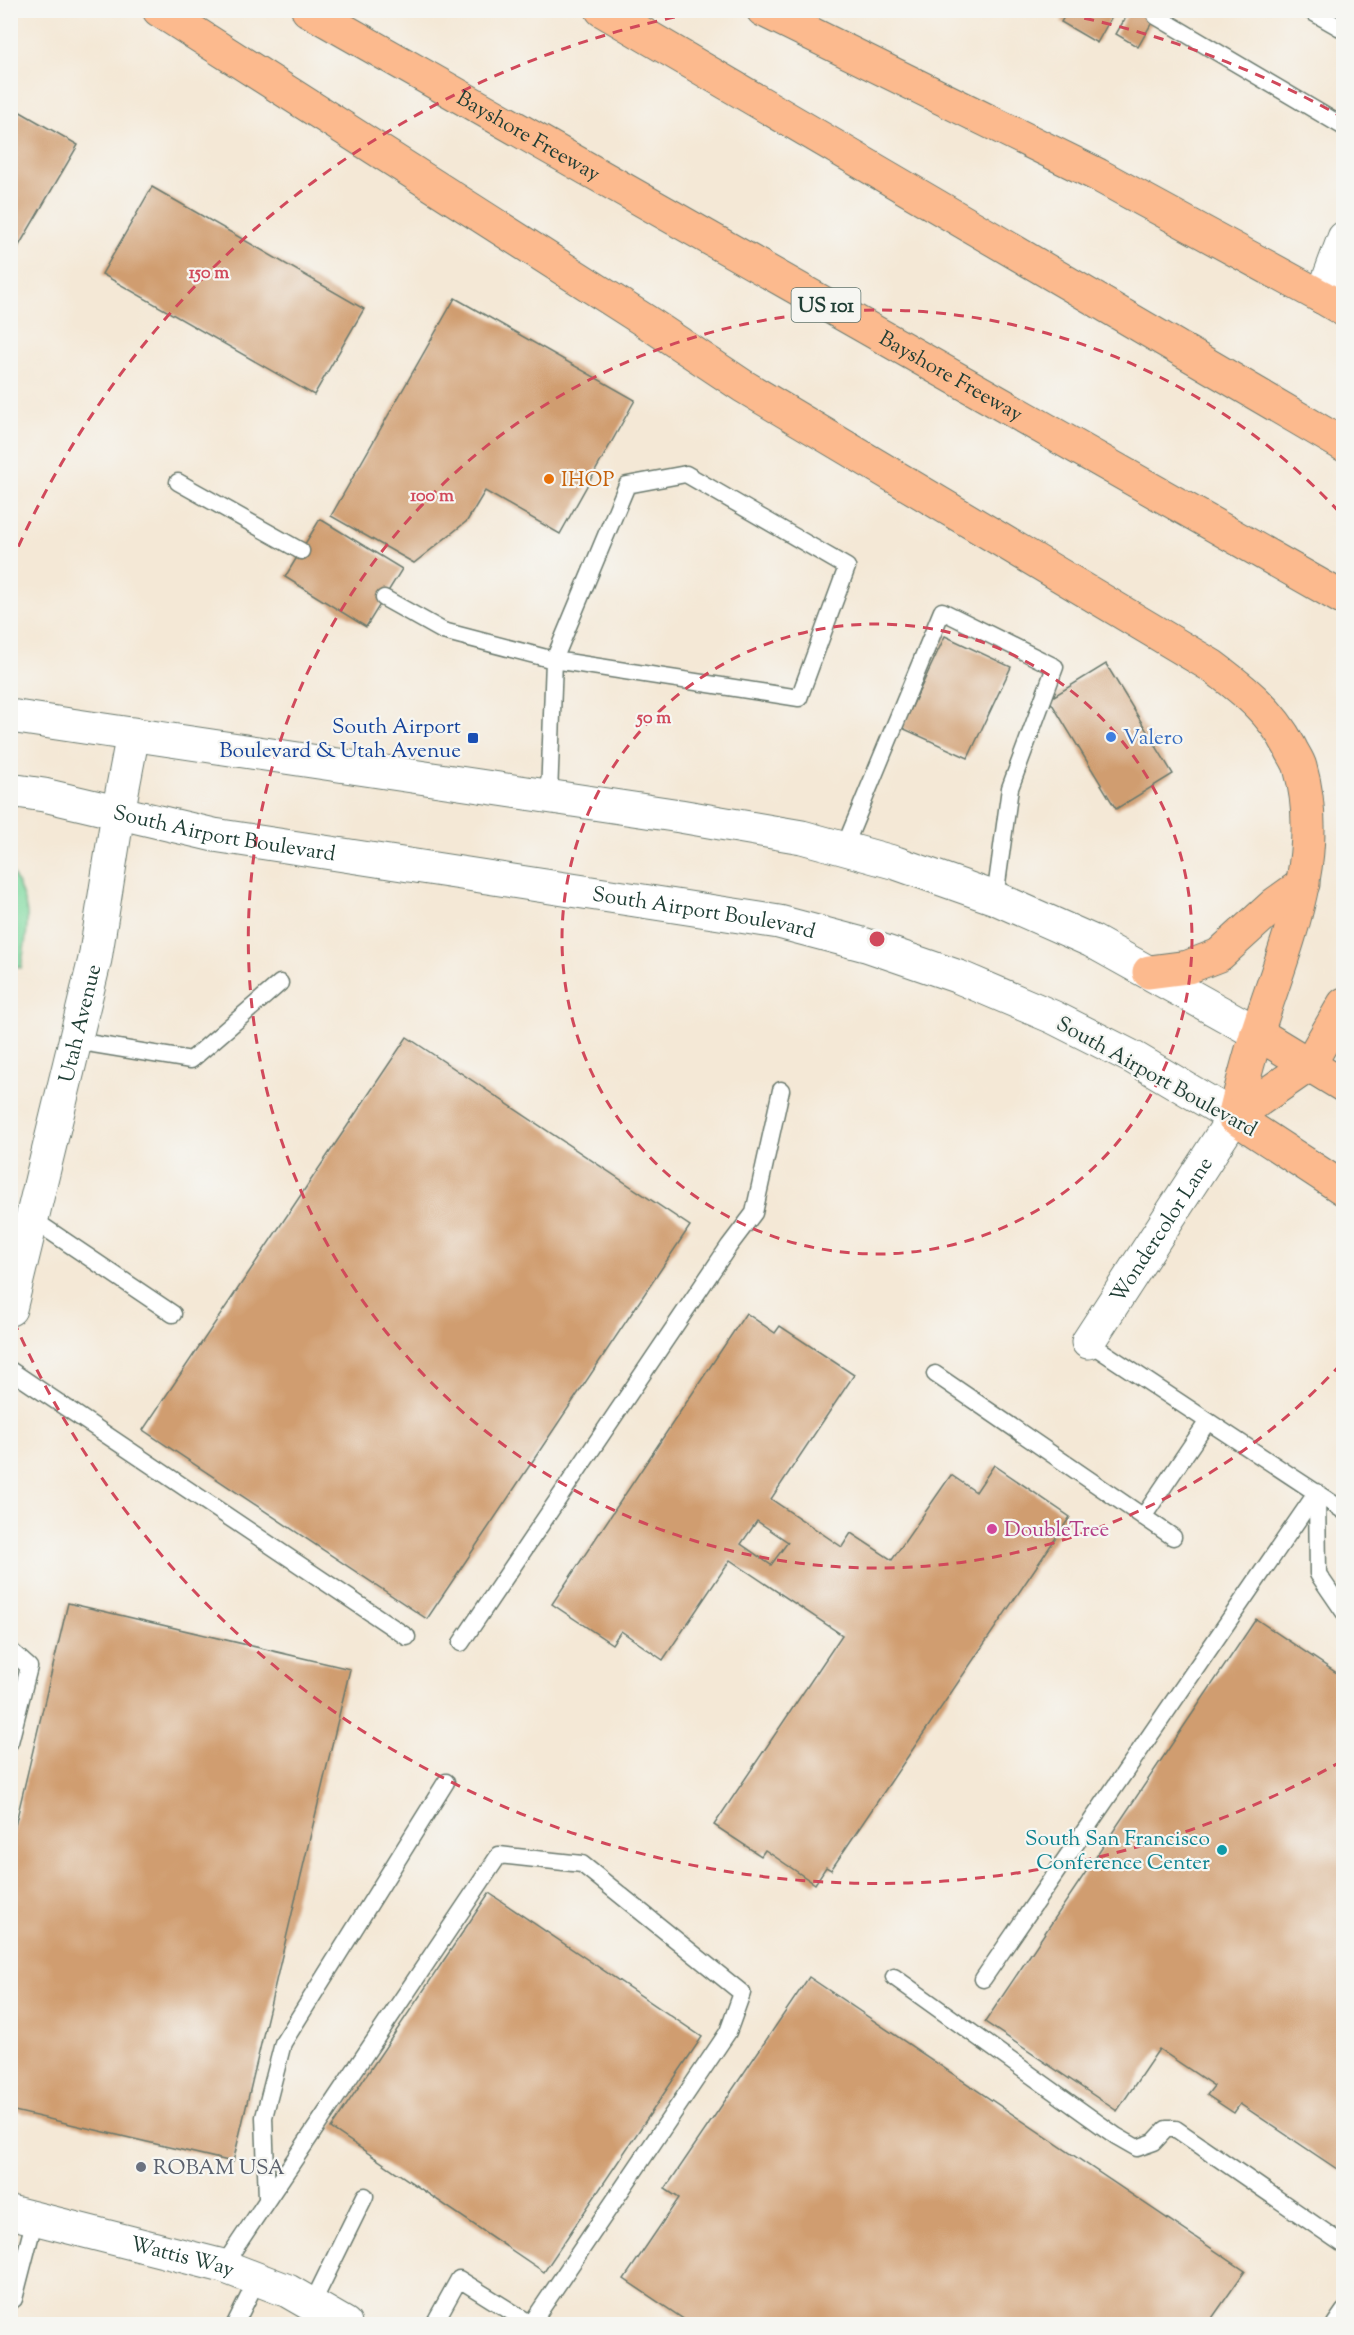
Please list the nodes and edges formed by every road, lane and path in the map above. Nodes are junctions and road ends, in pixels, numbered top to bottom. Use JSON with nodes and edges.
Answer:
{"nodes":[{"id":1,"x":159,"y":10,"type":"edge"},
{"id":2,"x":308,"y":10,"type":"edge"},
{"id":3,"x":602,"y":10,"type":"edge"},
{"id":4,"x":763,"y":10,"type":"edge"},
{"id":5,"x":1309,"y":10,"type":"edge"},
{"id":6,"x":1156,"y":16,"type":"dead end"},
{"id":7,"x":1344,"y":30,"type":"edge"},
{"id":8,"x":1344,"y":127,"type":"edge"},
{"id":9,"x":1344,"y":238,"type":"edge"},
{"id":10,"x":1333,"y":303,"type":"edge"},
{"id":11,"x":1344,"y":444,"type":"edge"},
{"id":12,"x":178,"y":482,"type":"dead end"},
{"id":13,"x":300,"y":551,"type":"dead end"},
{"id":14,"x":384,"y":598,"type":"dead end"},
{"id":15,"x":1344,"y":599,"type":"edge"},
{"id":16,"x":554,"y":660,"type":"junction"},
{"id":17,"x":10,"y":716,"type":"edge"},
{"id":18,"x":133,"y":734,"type":"junction"},
{"id":19,"x":10,"y":790,"type":"edge"},
{"id":20,"x":549,"y":796,"type":"junction"},
{"id":21,"x":118,"y":813,"type":"junction"},
{"id":22,"x":844,"y":848,"type":"junction"},
{"id":23,"x":1303,"y":884,"type":"junction"},
{"id":24,"x":995,"y":898,"type":"junction"},
{"id":25,"x":1149,"y":972,"type":"junction"},
{"id":26,"x":280,"y":983,"type":"dead end"},
{"id":27,"x":1344,"y":1004,"type":"edge"},
{"id":28,"x":1257,"y":1033,"type":"junction"},
{"id":29,"x":75,"y":1041,"type":"junction"},
{"id":30,"x":1309,"y":1065,"type":"junction"},
{"id":31,"x":1344,"y":1086,"type":"edge"},
{"id":32,"x":781,"y":1090,"type":"dead end"},
{"id":33,"x":1234,"y":1117,"type":"junction"},
{"id":34,"x":1344,"y":1189,"type":"edge"},
{"id":35,"x":32,"y":1219,"type":"junction"},
{"id":36,"x":10,"y":1309,"type":"edge"},
{"id":37,"x":173,"y":1314,"type":"dead end"},
{"id":38,"x":1088,"y":1342,"type":"joint"},
{"id":39,"x":10,"y":1370,"type":"edge"},
{"id":40,"x":935,"y":1374,"type":"dead end"},
{"id":41,"x":1208,"y":1420,"type":"junction"},
{"id":42,"x":1317,"y":1492,"type":"junction"},
{"id":43,"x":1344,"y":1511,"type":"edge"},
{"id":44,"x":1143,"y":1517,"type":"junction"},
{"id":45,"x":1173,"y":1537,"type":"dead end"},
{"id":46,"x":1344,"y":1612,"type":"edge"},
{"id":47,"x":407,"y":1637,"type":"dead end"},
{"id":48,"x":461,"y":1643,"type":"dead end"},
{"id":49,"x":10,"y":1650,"type":"edge"},
{"id":50,"x":10,"y":1742,"type":"edge"},
{"id":51,"x":446,"y":1782,"type":"dead end"},
{"id":52,"x":894,"y":1977,"type":"dead end"},
{"id":53,"x":983,"y":1979,"type":"dead end"},
{"id":54,"x":365,"y":2196,"type":"dead end"},
{"id":55,"x":267,"y":2199,"type":"junction"},
{"id":56,"x":23,"y":2215,"type":"edge"},
{"id":57,"x":1344,"y":2245,"type":"edge"},
{"id":58,"x":223,"y":2266,"type":"junction"},
{"id":59,"x":258,"y":2278,"type":"junction"},
{"id":60,"x":14,"y":2299,"type":"dead end"},
{"id":61,"x":312,"y":2304,"type":"junction"},
{"id":62,"x":1344,"y":2311,"type":"edge"},
{"id":63,"x":235,"y":2325,"type":"edge"},
{"id":64,"x":345,"y":2325,"type":"edge"},
{"id":65,"x":434,"y":2325,"type":"edge"},
{"id":66,"x":531,"y":2325,"type":"edge"},
{"id":67,"x":1335,"y":2325,"type":"edge"}],
"edges":[{"from":1,"to":23,"type":"main road"},
{"from":2,"to":15,"type":"main road","name":"Bayshore Freeway","number":"US 101"},
{"from":3,"to":11,"type":"main road"},
{"from":4,"to":10,"type":"main road"},
{"from":5,"to":7,"type":"lane"},
{"from":6,"to":8,"type":"lane"},
{"from":9,"to":10,"type":"street"},
{"from":12,"to":13,"type":"lane"},
{"from":14,"to":16,"type":"lane"},
{"from":16,"to":16,"type":"lane"},
{"from":16,"to":20,"type":"lane"},
{"from":17,"to":18,"type":"street"},
{"from":18,"to":20,"type":"street"},
{"from":18,"to":21,"type":"street","name":"Utah Avenue"},
{"from":19,"to":21,"type":"street","name":"South Airport Boulevard"},
{"from":20,"to":22,"type":"street"},
{"from":21,"to":29,"type":"street","name":"Utah Avenue"},
{"from":21,"to":33,"type":"street","name":"South Airport Boulevard"},
{"from":22,"to":24,"type":"street"},
{"from":22,"to":24,"type":"lane"},
{"from":23,"to":25,"type":"main road"},
{"from":23,"to":28,"type":"main road"},
{"from":24,"to":25,"type":"street"},
{"from":25,"to":28,"type":"street"},
{"from":26,"to":29,"type":"lane"},
{"from":27,"to":30,"type":"main road"},
{"from":28,"to":30,"type":"main road"},
{"from":28,"to":33,"type":"main road"},
{"from":29,"to":35,"type":"street","name":"Utah Avenue"},
{"from":30,"to":31,"type":"main road"},
{"from":30,"to":33,"type":"main road"},
{"from":32,"to":48,"type":"lane"},
{"from":33,"to":34,"type":"main road","name":"South Airport Boulevard"},
{"from":33,"to":38,"type":"street","name":"Wondercolor Lane"},
{"from":35,"to":36,"type":"street","name":"Utah Avenue"},
{"from":35,"to":37,"type":"lane"},
{"from":38,"to":41,"type":"lane"},
{"from":39,"to":47,"type":"lane"},
{"from":40,"to":44,"type":"lane"},
{"from":41,"to":42,"type":"lane"},
{"from":41,"to":44,"type":"lane"},
{"from":42,"to":43,"type":"lane"},
{"from":42,"to":46,"type":"lane"},
{"from":42,"to":53,"type":"lane"},
{"from":44,"to":45,"type":"lane"},
{"from":49,"to":50,"type":"lane"},
{"from":51,"to":55,"type":"lane"},
{"from":52,"to":57,"type":"lane"},
{"from":54,"to":61,"type":"lane"},
{"from":55,"to":58,"type":"lane"},
{"from":55,"to":66,"type":"lane"},
{"from":56,"to":58,"type":"street","name":"Wattis Way"},
{"from":56,"to":60,"type":"lane"},
{"from":58,"to":59,"type":"street","name":"Wattis Way"},
{"from":59,"to":61,"type":"street","name":"Wattis Way"},
{"from":59,"to":63,"type":"lane"},
{"from":61,"to":64,"type":"street","name":"Wattis Way"},
{"from":62,"to":67,"type":"lane"},
{"from":65,"to":66,"type":"lane"}]}
